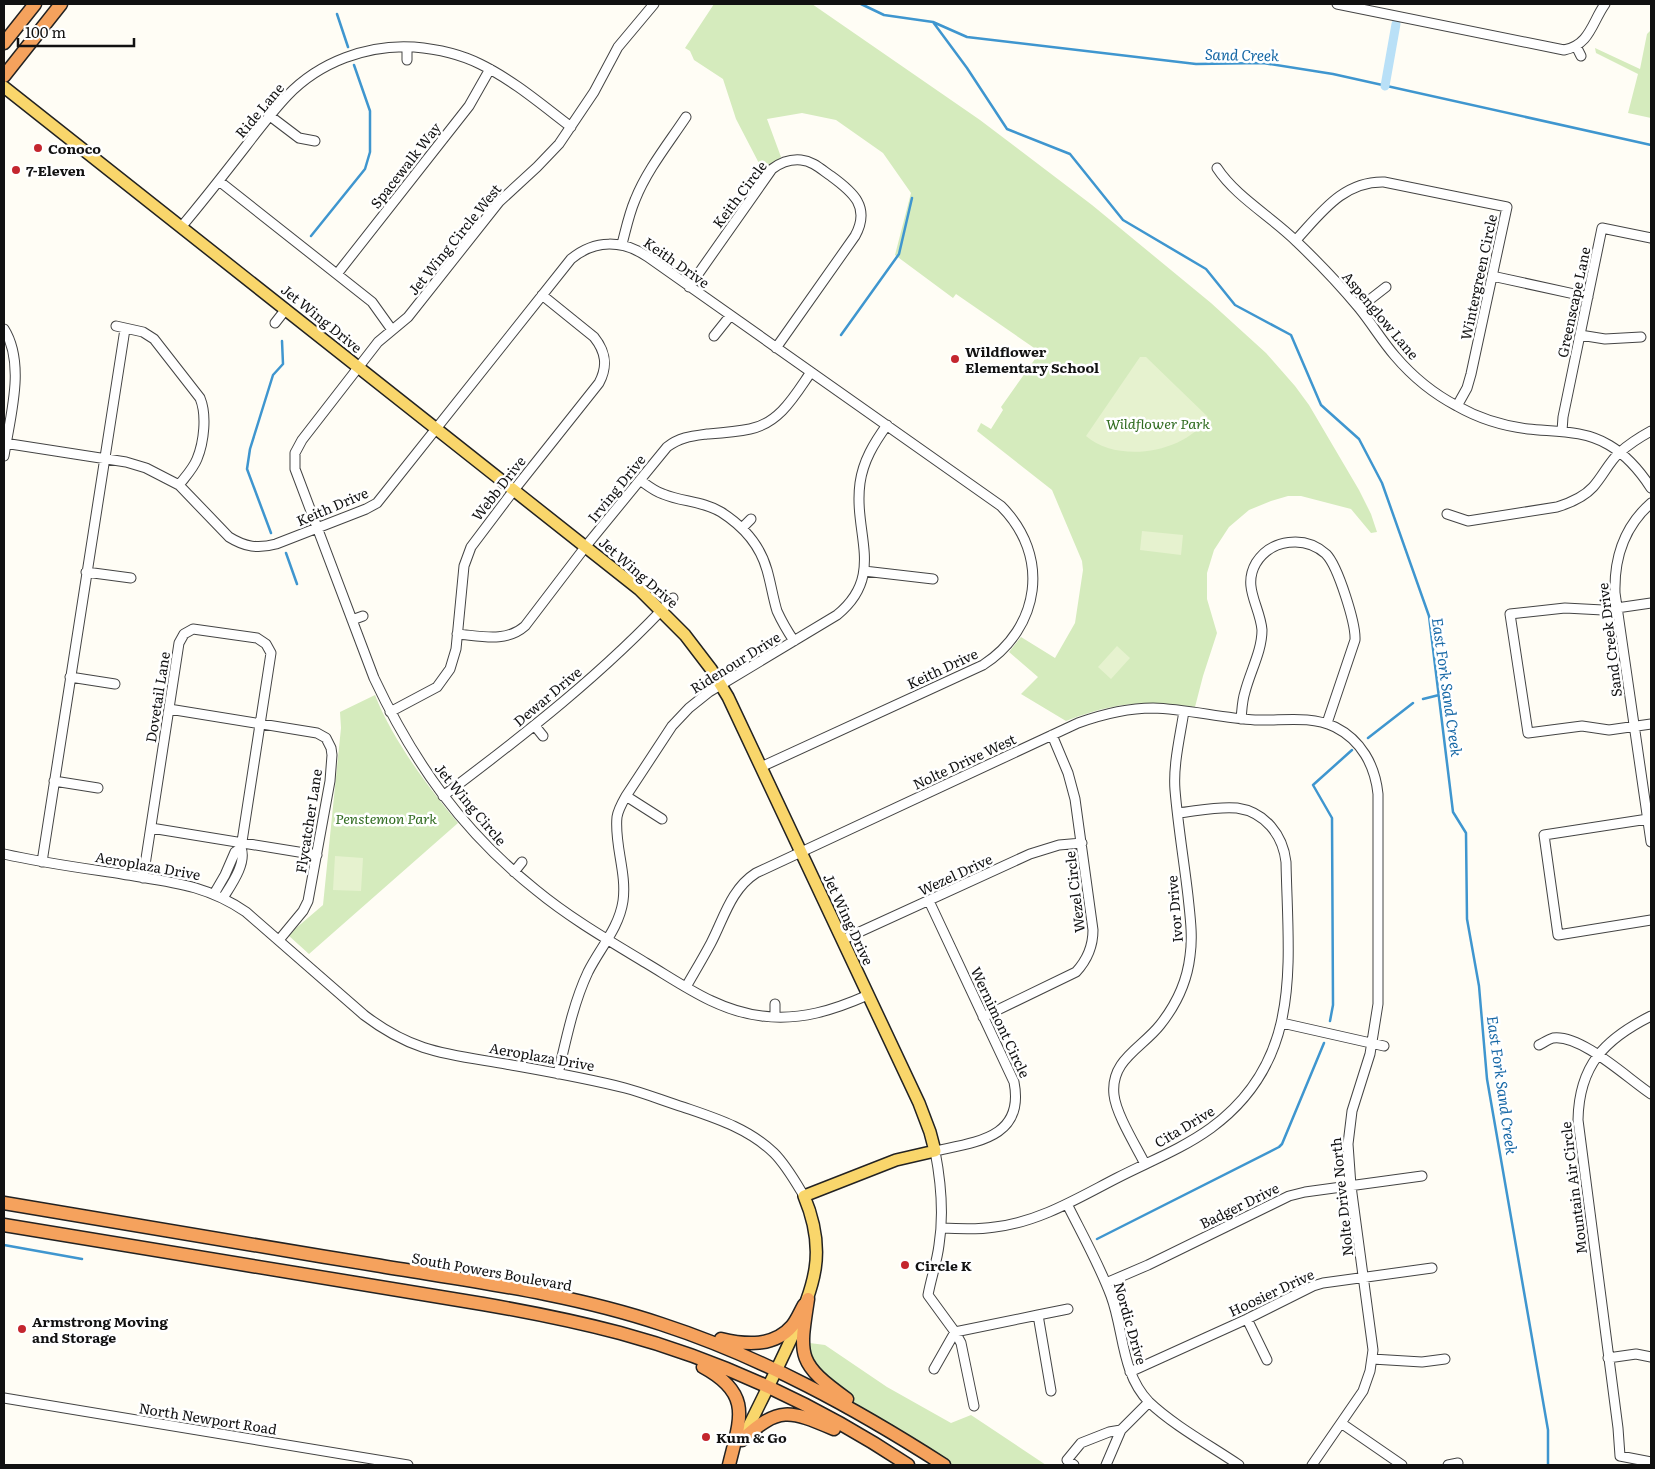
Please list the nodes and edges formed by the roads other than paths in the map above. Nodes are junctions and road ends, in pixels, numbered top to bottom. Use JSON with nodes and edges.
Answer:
{"nodes":[{"id":1,"x":35,"y":4,"type":"edge"},
{"id":2,"x":62,"y":4,"type":"edge"},
{"id":3,"x":654,"y":4,"type":"edge"},
{"id":4,"x":1337,"y":4,"type":"edge"},
{"id":5,"x":1389,"y":4,"type":"edge"},
{"id":6,"x":1605,"y":4,"type":"edge"},
{"id":7,"x":1387,"y":14,"type":"junction"},
{"id":8,"x":4,"y":43,"type":"edge"},
{"id":9,"x":1576,"y":46,"type":"junction"},
{"id":10,"x":407,"y":47,"type":"junction"},
{"id":11,"x":1581,"y":56,"type":"dead end"},
{"id":12,"x":407,"y":60,"type":"dead end"},
{"id":13,"x":490,"y":69,"type":"junction"},
{"id":14,"x":4,"y":76,"type":"edge"},
{"id":15,"x":4,"y":87,"type":"edge"},
{"id":16,"x":270,"y":116,"type":"junction"},
{"id":17,"x":686,"y":118,"type":"dead end"},
{"id":18,"x":571,"y":126,"type":"junction"},
{"id":19,"x":315,"y":141,"type":"dead end"},
{"id":20,"x":1217,"y":168,"type":"dead end"},
{"id":21,"x":219,"y":181,"type":"junction"},
{"id":22,"x":182,"y":226,"type":"junction"},
{"id":23,"x":1651,"y":238,"type":"edge"},
{"id":24,"x":1296,"y":240,"type":"junction"},
{"id":25,"x":622,"y":244,"type":"junction"},
{"id":26,"x":336,"y":274,"type":"junction"},
{"id":27,"x":1492,"y":276,"type":"junction"},
{"id":28,"x":689,"y":287,"type":"junction"},
{"id":29,"x":1386,"y":287,"type":"dead end"},
{"id":30,"x":542,"y":295,"type":"junction"},
{"id":31,"x":1588,"y":297,"type":"junction"},
{"id":32,"x":1359,"y":308,"type":"junction"},
{"id":33,"x":286,"y":309,"type":"junction"},
{"id":34,"x":730,"y":316,"type":"junction"},
{"id":35,"x":275,"y":323,"type":"dead end"},
{"id":36,"x":4,"y":329,"type":"edge"},
{"id":37,"x":392,"y":330,"type":"junction"},
{"id":38,"x":1580,"y":335,"type":"junction"},
{"id":39,"x":714,"y":336,"type":"dead end"},
{"id":40,"x":1640,"y":336,"type":"dead end"},
{"id":41,"x":776,"y":348,"type":"junction"},
{"id":42,"x":359,"y":366,"type":"junction"},
{"id":43,"x":811,"y":372,"type":"junction"},
{"id":44,"x":1457,"y":406,"type":"junction"},
{"id":45,"x":886,"y":425,"type":"junction"},
{"id":46,"x":437,"y":428,"type":"junction"},
{"id":47,"x":1562,"y":431,"type":"junction"},
{"id":48,"x":1651,"y":431,"type":"edge"},
{"id":49,"x":5,"y":443,"type":"edge"},
{"id":50,"x":1620,"y":452,"type":"junction"},
{"id":51,"x":4,"y":456,"type":"edge"},
{"id":52,"x":104,"y":458,"type":"junction"},
{"id":53,"x":640,"y":480,"type":"junction"},
{"id":54,"x":179,"y":485,"type":"junction"},
{"id":55,"x":1651,"y":488,"type":"edge"},
{"id":56,"x":514,"y":490,"type":"junction"},
{"id":57,"x":1651,"y":503,"type":"edge"},
{"id":58,"x":1447,"y":514,"type":"dead end"},
{"id":59,"x":751,"y":519,"type":"dead end"},
{"id":60,"x":317,"y":527,"type":"junction"},
{"id":61,"x":742,"y":528,"type":"junction"},
{"id":62,"x":586,"y":546,"type":"junction"},
{"id":63,"x":864,"y":571,"type":"junction"},
{"id":64,"x":86,"y":572,"type":"junction"},
{"id":65,"x":131,"y":578,"type":"dead end"},
{"id":66,"x":933,"y":579,"type":"dead end"},
{"id":67,"x":673,"y":598,"type":"dead end"},
{"id":68,"x":1651,"y":603,"type":"edge"},
{"id":69,"x":1617,"y":608,"type":"junction"},
{"id":70,"x":662,"y":610,"type":"junction"},
{"id":71,"x":363,"y":616,"type":"dead end"},
{"id":72,"x":352,"y":620,"type":"junction"},
{"id":73,"x":458,"y":634,"type":"junction"},
{"id":74,"x":794,"y":641,"type":"junction"},
{"id":75,"x":70,"y":676,"type":"junction"},
{"id":76,"x":114,"y":684,"type":"dead end"},
{"id":77,"x":721,"y":686,"type":"junction"},
{"id":78,"x":169,"y":709,"type":"junction"},
{"id":79,"x":1184,"y":711,"type":"junction"},
{"id":80,"x":390,"y":712,"type":"junction"},
{"id":81,"x":1241,"y":719,"type":"junction"},
{"id":82,"x":260,"y":724,"type":"junction"},
{"id":83,"x":1327,"y":724,"type":"junction"},
{"id":84,"x":1651,"y":724,"type":"edge"},
{"id":85,"x":535,"y":726,"type":"junction"},
{"id":86,"x":1634,"y":726,"type":"junction"},
{"id":87,"x":1052,"y":735,"type":"junction"},
{"id":88,"x":543,"y":736,"type":"dead end"},
{"id":89,"x":761,"y":767,"type":"junction"},
{"id":90,"x":54,"y":781,"type":"junction"},
{"id":91,"x":98,"y":788,"type":"dead end"},
{"id":92,"x":443,"y":796,"type":"junction"},
{"id":93,"x":626,"y":796,"type":"junction"},
{"id":94,"x":1178,"y":813,"type":"junction"},
{"id":95,"x":662,"y":819,"type":"dead end"},
{"id":96,"x":1648,"y":819,"type":"junction"},
{"id":97,"x":151,"y":828,"type":"junction"},
{"id":98,"x":1651,"y":842,"type":"edge"},
{"id":99,"x":1082,"y":844,"type":"junction"},
{"id":100,"x":242,"y":846,"type":"junction"},
{"id":101,"x":802,"y":851,"type":"junction"},
{"id":102,"x":4,"y":854,"type":"edge"},
{"id":103,"x":317,"y":855,"type":"junction"},
{"id":104,"x":42,"y":862,"type":"junction"},
{"id":105,"x":522,"y":862,"type":"dead end"},
{"id":106,"x":514,"y":872,"type":"junction"},
{"id":107,"x":143,"y":878,"type":"junction"},
{"id":108,"x":214,"y":894,"type":"junction"},
{"id":109,"x":224,"y":898,"type":"junction"},
{"id":110,"x":929,"y":901,"type":"junction"},
{"id":111,"x":1651,"y":920,"type":"edge"},
{"id":112,"x":279,"y":940,"type":"junction"},
{"id":113,"x":608,"y":940,"type":"junction"},
{"id":114,"x":842,"y":940,"type":"junction"},
{"id":115,"x":686,"y":987,"type":"junction"},
{"id":116,"x":868,"y":995,"type":"junction"},
{"id":117,"x":774,"y":1004,"type":"dead end"},
{"id":118,"x":1651,"y":1016,"type":"edge"},
{"id":119,"x":775,"y":1017,"type":"junction"},
{"id":120,"x":983,"y":1017,"type":"junction"},
{"id":121,"x":1282,"y":1023,"type":"junction"},
{"id":122,"x":1373,"y":1043,"type":"junction"},
{"id":123,"x":1539,"y":1045,"type":"dead end"},
{"id":124,"x":1384,"y":1046,"type":"dead end"},
{"id":125,"x":1598,"y":1055,"type":"junction"},
{"id":126,"x":558,"y":1074,"type":"junction"},
{"id":127,"x":1651,"y":1094,"type":"edge"},
{"id":128,"x":935,"y":1151,"type":"junction"},
{"id":129,"x":1145,"y":1164,"type":"junction"},
{"id":130,"x":1422,"y":1176,"type":"dead end"},
{"id":131,"x":1351,"y":1186,"type":"junction"},
{"id":132,"x":804,"y":1196,"type":"junction"},
{"id":133,"x":4,"y":1203,"type":"edge"},
{"id":134,"x":1066,"y":1204,"type":"junction"},
{"id":135,"x":4,"y":1225,"type":"edge"},
{"id":136,"x":942,"y":1228,"type":"junction"},
{"id":137,"x":1432,"y":1268,"type":"dead end"},
{"id":138,"x":1364,"y":1277,"type":"junction"},
{"id":139,"x":1106,"y":1283,"type":"junction"},
{"id":140,"x":808,"y":1299,"type":"junction"},
{"id":141,"x":1068,"y":1309,"type":"dead end"},
{"id":142,"x":1038,"y":1315,"type":"junction"},
{"id":143,"x":1247,"y":1319,"type":"junction"},
{"id":144,"x":661,"y":1324,"type":"junction"},
{"id":145,"x":955,"y":1332,"type":"junction"},
{"id":146,"x":646,"y":1341,"type":"junction"},
{"id":147,"x":1651,"y":1357,"type":"edge"},
{"id":148,"x":1608,"y":1358,"type":"junction"},
{"id":149,"x":1372,"y":1359,"type":"junction"},
{"id":150,"x":1445,"y":1359,"type":"dead end"},
{"id":151,"x":1267,"y":1360,"type":"dead end"},
{"id":152,"x":934,"y":1369,"type":"dead end"},
{"id":153,"x":777,"y":1370,"type":"junction"},
{"id":154,"x":1130,"y":1372,"type":"junction"},
{"id":155,"x":768,"y":1387,"type":"junction"},
{"id":156,"x":1051,"y":1392,"type":"dead end"},
{"id":157,"x":4,"y":1398,"type":"edge"},
{"id":158,"x":1150,"y":1402,"type":"junction"},
{"id":159,"x":974,"y":1406,"type":"dead end"},
{"id":160,"x":1341,"y":1423,"type":"junction"},
{"id":161,"x":1121,"y":1430,"type":"junction"},
{"id":162,"x":902,"y":1438,"type":"junction"},
{"id":163,"x":742,"y":1440,"type":"junction"},
{"id":164,"x":1651,"y":1462,"type":"edge"},
{"id":165,"x":905,"y":1463,"type":"edge"},
{"id":166,"x":1458,"y":1463,"type":"dead end"},
{"id":167,"x":408,"y":1465,"type":"edge"},
{"id":168,"x":729,"y":1465,"type":"edge"},
{"id":169,"x":944,"y":1465,"type":"edge"},
{"id":170,"x":1074,"y":1465,"type":"edge"},
{"id":171,"x":1106,"y":1465,"type":"edge"},
{"id":172,"x":1239,"y":1465,"type":"edge"},
{"id":173,"x":1312,"y":1465,"type":"edge"},
{"id":174,"x":1402,"y":1465,"type":"edge"},
{"id":175,"x":1448,"y":1465,"type":"edge"}],
"edges":[{"from":1,"to":8,"type":"highway"},
{"from":2,"to":14,"type":"highway"},
{"from":3,"to":18,"type":"street","name":"Jet Wing Circle West"},
{"from":4,"to":7,"type":"street"},
{"from":5,"to":7,"type":"street"},
{"from":6,"to":9,"type":"street"},
{"from":7,"to":9,"type":"street"},
{"from":9,"to":11,"type":"street"},
{"from":10,"to":12,"type":"street"},
{"from":10,"to":13,"type":"street","name":"Ride Lane"},
{"from":10,"to":16,"type":"street","name":"Ride Lane"},
{"from":13,"to":18,"type":"street","name":"Ride Lane"},
{"from":13,"to":26,"type":"street","name":"Spacewalk Way"},
{"from":15,"to":22,"type":"main road","name":"Jet Wing Drive"},
{"from":16,"to":19,"type":"street"},
{"from":16,"to":21,"type":"street","name":"Ride Lane"},
{"from":17,"to":25,"type":"street"},
{"from":18,"to":37,"type":"street","name":"Jet Wing Circle West"},
{"from":20,"to":24,"type":"street","name":"Aspenglow Lane"},
{"from":21,"to":22,"type":"street","name":"Ride Lane"},
{"from":21,"to":26,"type":"street"},
{"from":22,"to":33,"type":"main road","name":"Jet Wing Drive"},
{"from":23,"to":31,"type":"street","name":"Greenscape Lane"},
{"from":24,"to":27,"type":"street","name":"Wintergreen Circle"},
{"from":24,"to":32,"type":"street","name":"Aspenglow Lane"},
{"from":25,"to":28,"type":"street","name":"Keith Drive"},
{"from":25,"to":30,"type":"street","name":"Keith Drive"},
{"from":26,"to":37,"type":"street"},
{"from":27,"to":31,"type":"street"},
{"from":27,"to":44,"type":"street","name":"Wintergreen Circle"},
{"from":28,"to":34,"type":"street","name":"Keith Drive"},
{"from":28,"to":41,"type":"street","name":"Keith Circle"},
{"from":29,"to":32,"type":"street"},
{"from":30,"to":46,"type":"street","name":"Keith Drive"},
{"from":30,"to":56,"type":"street","name":"Webb Drive"},
{"from":31,"to":38,"type":"street","name":"Greenscape Lane"},
{"from":32,"to":44,"type":"street","name":"Aspenglow Lane"},
{"from":33,"to":35,"type":"street"},
{"from":33,"to":42,"type":"main road","name":"Jet Wing Drive"},
{"from":34,"to":39,"type":"street"},
{"from":34,"to":41,"type":"street","name":"Keith Drive"},
{"from":36,"to":49,"type":"street"},
{"from":37,"to":42,"type":"street","name":"Jet Wing Circle West"},
{"from":38,"to":40,"type":"street"},
{"from":38,"to":47,"type":"street","name":"Greenscape Lane"},
{"from":41,"to":43,"type":"street","name":"Keith Drive"},
{"from":42,"to":46,"type":"main road","name":"Jet Wing Drive"},
{"from":42,"to":60,"type":"street","name":"Jet Wing Circle"},
{"from":43,"to":45,"type":"street","name":"Keith Drive"},
{"from":43,"to":53,"type":"street","name":"Irving Drive"},
{"from":44,"to":47,"type":"street","name":"Aspenglow Lane"},
{"from":45,"to":63,"type":"street","name":"Ridenour Drive"},
{"from":45,"to":89,"type":"street","name":"Keith Drive"},
{"from":46,"to":56,"type":"main road","name":"Jet Wing Drive"},
{"from":46,"to":60,"type":"street","name":"Keith Drive"},
{"from":47,"to":50,"type":"street","name":"Aspenglow Lane"},
{"from":48,"to":50,"type":"street"},
{"from":49,"to":51,"type":"street"},
{"from":49,"to":52,"type":"street","name":"Keith Drive"},
{"from":50,"to":55,"type":"street","name":"Aspenglow Lane"},
{"from":50,"to":58,"type":"street"},
{"from":52,"to":54,"type":"street","name":"Keith Drive"},
{"from":52,"to":54,"type":"street"},
{"from":52,"to":64,"type":"street"},
{"from":53,"to":61,"type":"street"},
{"from":53,"to":62,"type":"street","name":"Irving Drive"},
{"from":54,"to":60,"type":"street","name":"Keith Drive"},
{"from":56,"to":62,"type":"main road","name":"Jet Wing Drive"},
{"from":56,"to":73,"type":"street","name":"Webb Drive"},
{"from":57,"to":69,"type":"street","name":"Sand Creek Drive"},
{"from":59,"to":61,"type":"street"},
{"from":60,"to":72,"type":"street","name":"Jet Wing Circle"},
{"from":61,"to":74,"type":"street"},
{"from":62,"to":70,"type":"main road","name":"Jet Wing Drive"},
{"from":62,"to":73,"type":"street","name":"Irving Drive"},
{"from":63,"to":66,"type":"street"},
{"from":63,"to":74,"type":"street","name":"Ridenour Drive"},
{"from":64,"to":65,"type":"street"},
{"from":64,"to":75,"type":"street"},
{"from":67,"to":70,"type":"street","name":"Dewar Drive"},
{"from":68,"to":69,"type":"street"},
{"from":69,"to":86,"type":"street","name":"Sand Creek Drive"},
{"from":69,"to":86,"type":"street"},
{"from":70,"to":77,"type":"main road","name":"Jet Wing Drive"},
{"from":70,"to":85,"type":"street","name":"Dewar Drive"},
{"from":71,"to":72,"type":"street"},
{"from":72,"to":80,"type":"street","name":"Jet Wing Circle"},
{"from":73,"to":80,"type":"street","name":"Webb Drive"},
{"from":74,"to":77,"type":"street","name":"Ridenour Drive"},
{"from":75,"to":76,"type":"street"},
{"from":75,"to":90,"type":"street"},
{"from":77,"to":89,"type":"main road","name":"Jet Wing Drive"},
{"from":77,"to":93,"type":"street","name":"Ridenour Drive"},
{"from":78,"to":82,"type":"street","name":"Flycatcher Lane"},
{"from":78,"to":82,"type":"street","name":"Dovetail Lane"},
{"from":78,"to":97,"type":"street","name":"Dovetail Lane"},
{"from":79,"to":81,"type":"street","name":"Nolte Drive West"},
{"from":79,"to":87,"type":"street","name":"Nolte Drive West"},
{"from":79,"to":94,"type":"street","name":"Ivor Drive"},
{"from":80,"to":92,"type":"street","name":"Jet Wing Circle"},
{"from":81,"to":83,"type":"street","name":"Nolte Drive West"},
{"from":81,"to":83,"type":"street"},
{"from":82,"to":100,"type":"street","name":"Dovetail Lane"},
{"from":82,"to":103,"type":"street","name":"Flycatcher Lane"},
{"from":83,"to":122,"type":"street","name":"Nolte Drive North"},
{"from":84,"to":86,"type":"street"},
{"from":85,"to":88,"type":"street"},
{"from":85,"to":92,"type":"street","name":"Dewar Drive"},
{"from":86,"to":96,"type":"street","name":"Sand Creek Drive"},
{"from":87,"to":99,"type":"street","name":"Wezel Circle"},
{"from":87,"to":101,"type":"street","name":"Nolte Drive West"},
{"from":89,"to":101,"type":"main road","name":"Jet Wing Drive"},
{"from":90,"to":91,"type":"street"},
{"from":90,"to":104,"type":"street"},
{"from":92,"to":106,"type":"street","name":"Jet Wing Circle"},
{"from":93,"to":95,"type":"street"},
{"from":93,"to":113,"type":"street","name":"Ridenour Drive"},
{"from":94,"to":121,"type":"street","name":"Cita Drive"},
{"from":94,"to":129,"type":"street","name":"Ivor Drive"},
{"from":96,"to":98,"type":"street","name":"Sand Creek Drive"},
{"from":96,"to":111,"type":"street"},
{"from":97,"to":100,"type":"street"},
{"from":97,"to":107,"type":"street","name":"Dovetail Lane"},
{"from":99,"to":110,"type":"street","name":"Wezel Drive"},
{"from":99,"to":120,"type":"street","name":"Wezel Circle"},
{"from":100,"to":103,"type":"street"},
{"from":100,"to":108,"type":"street","name":"Dovetail Lane"},
{"from":100,"to":109,"type":"street","name":"Dovetail Lane"},
{"from":101,"to":114,"type":"main road","name":"Jet Wing Drive"},
{"from":101,"to":115,"type":"street","name":"Nolte Drive West"},
{"from":102,"to":104,"type":"street","name":"Aeroplaza Drive"},
{"from":103,"to":112,"type":"street","name":"Flycatcher Lane"},
{"from":104,"to":107,"type":"street","name":"Aeroplaza Drive"},
{"from":105,"to":106,"type":"street"},
{"from":106,"to":113,"type":"street","name":"Jet Wing Circle"},
{"from":107,"to":108,"type":"street","name":"Aeroplaza Drive"},
{"from":108,"to":109,"type":"street","name":"Aeroplaza Drive"},
{"from":109,"to":112,"type":"street","name":"Aeroplaza Drive"},
{"from":110,"to":114,"type":"street","name":"Wezel Drive"},
{"from":110,"to":120,"type":"street","name":"Wernimont Circle"},
{"from":112,"to":126,"type":"street","name":"Aeroplaza Drive"},
{"from":113,"to":115,"type":"street","name":"Jet Wing Circle"},
{"from":113,"to":126,"type":"street","name":"Ridenour Drive"},
{"from":114,"to":116,"type":"main road","name":"Jet Wing Drive"},
{"from":115,"to":119,"type":"street","name":"Jet Wing Circle"},
{"from":116,"to":119,"type":"street","name":"Jet Wing Circle"},
{"from":116,"to":128,"type":"main road","name":"Jet Wing Drive"},
{"from":117,"to":119,"type":"street"},
{"from":118,"to":125,"type":"street","name":"Mountain Air Circle"},
{"from":120,"to":128,"type":"street","name":"Wernimont Circle"},
{"from":121,"to":122,"type":"street"},
{"from":121,"to":129,"type":"street","name":"Cita Drive"},
{"from":122,"to":124,"type":"street"},
{"from":122,"to":131,"type":"street","name":"Nolte Drive North"},
{"from":123,"to":125,"type":"street"},
{"from":125,"to":127,"type":"street"},
{"from":125,"to":148,"type":"street","name":"Mountain Air Circle"},
{"from":126,"to":132,"type":"street","name":"Aeroplaza Drive"},
{"from":128,"to":132,"type":"main road","name":"Wernimont Circle"},
{"from":128,"to":136,"type":"street","name":"Jet Wing Drive"},
{"from":129,"to":134,"type":"street","name":"Cita Drive"},
{"from":130,"to":131,"type":"street","name":"Badger Drive"},
{"from":131,"to":138,"type":"street","name":"Nolte Drive North"},
{"from":131,"to":139,"type":"street","name":"Badger Drive"},
{"from":132,"to":140,"type":"main road","name":"Aeroplaza Drive"},
{"from":133,"to":144,"type":"highway","name":"South Powers Boulevard"},
{"from":134,"to":136,"type":"street","name":"Cita Drive"},
{"from":134,"to":139,"type":"street","name":"Nordic Drive"},
{"from":135,"to":146,"type":"highway"},
{"from":136,"to":145,"type":"street","name":"Jet Wing Drive"},
{"from":137,"to":138,"type":"street","name":"Hoosier Drive"},
{"from":138,"to":143,"type":"street","name":"Hoosier Drive"},
{"from":138,"to":149,"type":"street","name":"Nolte Drive North"},
{"from":139,"to":154,"type":"street","name":"Nordic Drive"},
{"from":140,"to":144,"type":"highway"},
{"from":140,"to":153,"type":"main road","name":"Aeroplaza Drive"},
{"from":140,"to":162,"type":"highway"},
{"from":141,"to":142,"type":"street"},
{"from":142,"to":145,"type":"street"},
{"from":142,"to":156,"type":"street"},
{"from":143,"to":151,"type":"street"},
{"from":143,"to":154,"type":"street","name":"Hoosier Drive"},
{"from":144,"to":153,"type":"highway","name":"South Powers Boulevard"},
{"from":145,"to":152,"type":"street"},
{"from":145,"to":159,"type":"street"},
{"from":146,"to":155,"type":"highway"},
{"from":146,"to":168,"type":"highway"},
{"from":147,"to":148,"type":"street"},
{"from":148,"to":164,"type":"street","name":"Mountain Air Circle"},
{"from":149,"to":150,"type":"street"},
{"from":149,"to":160,"type":"street","name":"Nolte Drive North"},
{"from":153,"to":155,"type":"main road","name":"Aeroplaza Drive"},
{"from":153,"to":162,"type":"highway","name":"South Powers Boulevard"},
{"from":154,"to":158,"type":"street","name":"Nordic Drive"},
{"from":155,"to":163,"type":"main road","name":"Aeroplaza Drive"},
{"from":155,"to":165,"type":"highway"},
{"from":157,"to":167,"type":"street","name":"North Newport Road"},
{"from":158,"to":161,"type":"street"},
{"from":158,"to":172,"type":"street","name":"Nordic Drive"},
{"from":160,"to":173,"type":"street","name":"Nolte Drive North"},
{"from":160,"to":174,"type":"street"},
{"from":161,"to":170,"type":"street"},
{"from":161,"to":171,"type":"street"},
{"from":162,"to":169,"type":"highway","name":"South Powers Boulevard"},
{"from":163,"to":165,"type":"highway"},
{"from":163,"to":168,"type":"street","name":"Aeroplaza Drive"},
{"from":166,"to":175,"type":"street"}]}
